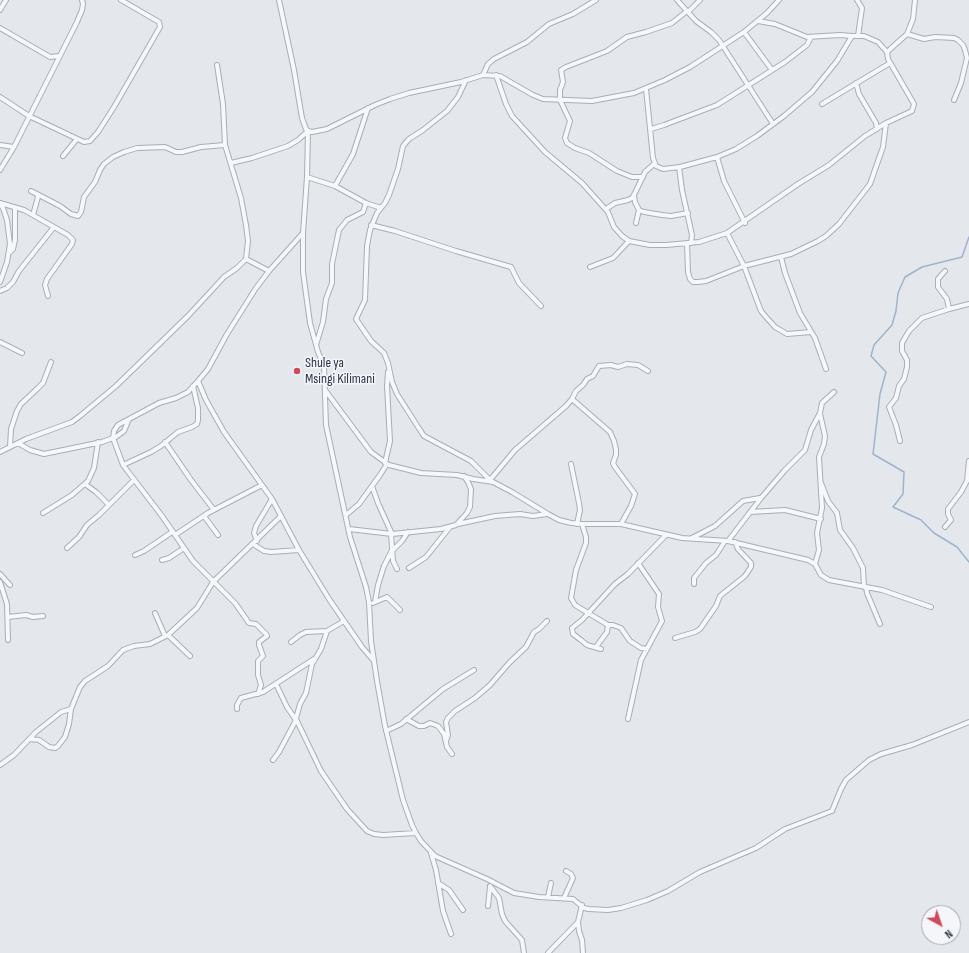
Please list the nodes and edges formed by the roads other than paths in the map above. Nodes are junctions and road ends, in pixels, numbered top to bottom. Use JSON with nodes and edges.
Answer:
{"nodes":[{"id":1,"x":6,"y":0,"type":"edge"},
{"id":2,"x":82,"y":0,"type":"edge"},
{"id":3,"x":121,"y":0,"type":"edge"},
{"id":4,"x":279,"y":0,"type":"edge"},
{"id":5,"x":596,"y":0,"type":"edge"},
{"id":6,"x":677,"y":0,"type":"edge"},
{"id":7,"x":700,"y":0,"type":"edge"},
{"id":8,"x":779,"y":0,"type":"edge"},
{"id":9,"x":857,"y":0,"type":"edge"},
{"id":10,"x":915,"y":0,"type":"edge"},
{"id":11,"x":0,"y":10,"type":"edge"},
{"id":12,"x":687,"y":11,"type":"junction"},
{"id":13,"x":758,"y":21,"type":"junction"},
{"id":14,"x":0,"y":28,"type":"edge"},
{"id":15,"x":744,"y":32,"type":"junction"},
{"id":16,"x":907,"y":34,"type":"junction"},
{"id":17,"x":852,"y":36,"type":"junction"},
{"id":18,"x":858,"y":36,"type":"junction"},
{"id":19,"x":811,"y":37,"type":"junction"},
{"id":20,"x":723,"y":45,"type":"junction"},
{"id":21,"x":887,"y":52,"type":"junction"},
{"id":22,"x":60,"y":56,"type":"junction"},
{"id":23,"x":890,"y":63,"type":"junction"},
{"id":24,"x":217,"y":65,"type":"dead end"},
{"id":25,"x":772,"y":70,"type":"junction"},
{"id":26,"x":483,"y":75,"type":"junction"},
{"id":27,"x":496,"y":75,"type":"junction"},
{"id":28,"x":466,"y":80,"type":"junction"},
{"id":29,"x":856,"y":83,"type":"junction"},
{"id":30,"x":748,"y":84,"type":"junction"},
{"id":31,"x":646,"y":89,"type":"junction"},
{"id":32,"x":0,"y":97,"type":"edge"},
{"id":33,"x":560,"y":100,"type":"junction"},
{"id":34,"x":954,"y":100,"type":"dead end"},
{"id":35,"x":822,"y":104,"type":"dead end"},
{"id":36,"x":368,"y":108,"type":"junction"},
{"id":37,"x":29,"y":116,"type":"junction"},
{"id":38,"x":886,"y":123,"type":"junction"},
{"id":39,"x":773,"y":124,"type":"junction"},
{"id":40,"x":651,"y":129,"type":"junction"},
{"id":41,"x":877,"y":129,"type":"junction"},
{"id":42,"x":308,"y":131,"type":"junction"},
{"id":43,"x":76,"y":139,"type":"junction"},
{"id":44,"x":0,"y":145,"type":"edge"},
{"id":45,"x":225,"y":145,"type":"junction"},
{"id":46,"x":14,"y":146,"type":"junction"},
{"id":47,"x":64,"y":156,"type":"dead end"},
{"id":48,"x":717,"y":157,"type":"junction"},
{"id":49,"x":231,"y":163,"type":"junction"},
{"id":50,"x":654,"y":164,"type":"junction"},
{"id":51,"x":679,"y":167,"type":"junction"},
{"id":52,"x":0,"y":170,"type":"edge"},
{"id":53,"x":307,"y":177,"type":"junction"},
{"id":54,"x":643,"y":177,"type":"junction"},
{"id":55,"x":335,"y":186,"type":"junction"},
{"id":56,"x":31,"y":191,"type":"dead end"},
{"id":57,"x":37,"y":194,"type":"junction"},
{"id":58,"x":634,"y":196,"type":"junction"},
{"id":59,"x":366,"y":202,"type":"junction"},
{"id":60,"x":0,"y":203,"type":"edge"},
{"id":61,"x":15,"y":208,"type":"junction"},
{"id":62,"x":381,"y":208,"type":"junction"},
{"id":63,"x":606,"y":209,"type":"junction"},
{"id":64,"x":639,"y":210,"type":"junction"},
{"id":65,"x":688,"y":213,"type":"junction"},
{"id":66,"x":33,"y":215,"type":"junction"},
{"id":67,"x":636,"y":223,"type":"dead end"},
{"id":68,"x":744,"y":223,"type":"junction"},
{"id":69,"x":371,"y":225,"type":"junction"},
{"id":70,"x":54,"y":227,"type":"junction"},
{"id":71,"x":303,"y":233,"type":"junction"},
{"id":72,"x":727,"y":233,"type":"junction"},
{"id":73,"x":629,"y":242,"type":"junction"},
{"id":74,"x":689,"y":243,"type":"junction"},
{"id":75,"x":9,"y":252,"type":"junction"},
{"id":76,"x":781,"y":257,"type":"junction"},
{"id":77,"x":246,"y":259,"type":"junction"},
{"id":78,"x":744,"y":266,"type":"junction"},
{"id":79,"x":590,"y":267,"type":"dead end"},
{"id":80,"x":268,"y":271,"type":"junction"},
{"id":81,"x":945,"y":271,"type":"dead end"},
{"id":82,"x":0,"y":282,"type":"edge"},
{"id":83,"x":0,"y":291,"type":"edge"},
{"id":84,"x":48,"y":296,"type":"dead end"},
{"id":85,"x":969,"y":304,"type":"edge"},
{"id":86,"x":541,"y":306,"type":"dead end"},
{"id":87,"x":949,"y":309,"type":"junction"},
{"id":88,"x":811,"y":332,"type":"junction"},
{"id":89,"x":0,"y":342,"type":"edge"},
{"id":90,"x":316,"y":346,"type":"junction"},
{"id":91,"x":22,"y":353,"type":"dead end"},
{"id":92,"x":51,"y":362,"type":"dead end"},
{"id":93,"x":388,"y":364,"type":"junction"},
{"id":94,"x":826,"y":369,"type":"dead end"},
{"id":95,"x":648,"y":371,"type":"dead end"},
{"id":96,"x":198,"y":381,"type":"junction"},
{"id":97,"x":193,"y":386,"type":"junction"},
{"id":98,"x":325,"y":390,"type":"junction"},
{"id":99,"x":834,"y":392,"type":"dead end"},
{"id":100,"x":572,"y":400,"type":"junction"},
{"id":101,"x":820,"y":413,"type":"junction"},
{"id":102,"x":129,"y":419,"type":"junction"},
{"id":103,"x":113,"y":438,"type":"junction"},
{"id":104,"x":900,"y":441,"type":"dead end"},
{"id":105,"x":98,"y":442,"type":"junction"},
{"id":106,"x":165,"y":442,"type":"junction"},
{"id":107,"x":18,"y":443,"type":"junction"},
{"id":108,"x":10,"y":447,"type":"junction"},
{"id":109,"x":0,"y":452,"type":"edge"},
{"id":110,"x":969,"y":461,"type":"edge"},
{"id":111,"x":386,"y":463,"type":"junction"},
{"id":112,"x":571,"y":464,"type":"dead end"},
{"id":113,"x":124,"y":465,"type":"junction"},
{"id":114,"x":464,"y":476,"type":"junction"},
{"id":115,"x":134,"y":480,"type":"junction"},
{"id":116,"x":491,"y":481,"type":"junction"},
{"id":117,"x":820,"y":482,"type":"junction"},
{"id":118,"x":85,"y":484,"type":"junction"},
{"id":119,"x":262,"y":485,"type":"junction"},
{"id":120,"x":372,"y":486,"type":"junction"},
{"id":121,"x":761,"y":498,"type":"junction"},
{"id":122,"x":272,"y":499,"type":"junction"},
{"id":123,"x":109,"y":505,"type":"junction"},
{"id":124,"x":214,"y":510,"type":"junction"},
{"id":125,"x":750,"y":512,"type":"junction"},
{"id":126,"x":44,"y":513,"type":"dead end"},
{"id":127,"x":548,"y":514,"type":"junction"},
{"id":128,"x":346,"y":515,"type":"junction"},
{"id":129,"x":204,"y":516,"type":"junction"},
{"id":130,"x":281,"y":516,"type":"junction"},
{"id":131,"x":821,"y":519,"type":"junction"},
{"id":132,"x":580,"y":524,"type":"junction"},
{"id":133,"x":621,"y":524,"type":"junction"},
{"id":134,"x":456,"y":525,"type":"junction"},
{"id":135,"x":450,"y":526,"type":"junction"},
{"id":136,"x":945,"y":527,"type":"dead end"},
{"id":137,"x":349,"y":530,"type":"junction"},
{"id":138,"x":408,"y":532,"type":"junction"},
{"id":139,"x":174,"y":533,"type":"junction"},
{"id":140,"x":391,"y":534,"type":"junction"},
{"id":141,"x":218,"y":535,"type":"dead end"},
{"id":142,"x":666,"y":535,"type":"junction"},
{"id":143,"x":692,"y":538,"type":"junction"},
{"id":144,"x":257,"y":540,"type":"junction"},
{"id":145,"x":727,"y":541,"type":"junction"},
{"id":146,"x":735,"y":542,"type":"junction"},
{"id":147,"x":253,"y":544,"type":"junction"},
{"id":148,"x":67,"y":548,"type":"dead end"},
{"id":149,"x":184,"y":548,"type":"junction"},
{"id":150,"x":299,"y":550,"type":"junction"},
{"id":151,"x":392,"y":550,"type":"junction"},
{"id":152,"x":135,"y":555,"type":"dead end"},
{"id":153,"x":162,"y":560,"type":"dead end"},
{"id":154,"x":638,"y":563,"type":"junction"},
{"id":155,"x":816,"y":564,"type":"junction"},
{"id":156,"x":409,"y":568,"type":"dead end"},
{"id":157,"x":396,"y":570,"type":"dead end"},
{"id":158,"x":0,"y":574,"type":"edge"},
{"id":159,"x":0,"y":582,"type":"edge"},
{"id":160,"x":213,"y":582,"type":"junction"},
{"id":161,"x":694,"y":584,"type":"dead end"},
{"id":162,"x":10,"y":585,"type":"dead end"},
{"id":163,"x":865,"y":587,"type":"junction"},
{"id":164,"x":375,"y":602,"type":"junction"},
{"id":165,"x":369,"y":606,"type":"junction"},
{"id":166,"x":931,"y":607,"type":"dead end"},
{"id":167,"x":400,"y":610,"type":"dead end"},
{"id":168,"x":156,"y":613,"type":"dead end"},
{"id":169,"x":588,"y":613,"type":"junction"},
{"id":170,"x":43,"y":616,"type":"dead end"},
{"id":171,"x":8,"y":617,"type":"junction"},
{"id":172,"x":344,"y":621,"type":"junction"},
{"id":173,"x":547,"y":621,"type":"dead end"},
{"id":174,"x":880,"y":624,"type":"dead end"},
{"id":175,"x":608,"y":625,"type":"junction"},
{"id":176,"x":327,"y":631,"type":"junction"},
{"id":177,"x":166,"y":636,"type":"junction"},
{"id":178,"x":675,"y":638,"type":"dead end"},
{"id":179,"x":8,"y":640,"type":"dead end"},
{"id":180,"x":290,"y":642,"type":"dead end"},
{"id":181,"x":596,"y":648,"type":"junction"},
{"id":182,"x":601,"y":649,"type":"dead end"},
{"id":183,"x":647,"y":649,"type":"junction"},
{"id":184,"x":190,"y":656,"type":"dead end"},
{"id":185,"x":314,"y":659,"type":"junction"},
{"id":186,"x":374,"y":662,"type":"junction"},
{"id":187,"x":474,"y":670,"type":"dead end"},
{"id":188,"x":276,"y":684,"type":"junction"},
{"id":189,"x":258,"y":694,"type":"junction"},
{"id":190,"x":71,"y":709,"type":"junction"},
{"id":191,"x":237,"y":710,"type":"dead end"},
{"id":192,"x":406,"y":719,"type":"junction"},
{"id":193,"x":628,"y":719,"type":"dead end"},
{"id":194,"x":296,"y":720,"type":"junction"},
{"id":195,"x":969,"y":722,"type":"edge"},
{"id":196,"x":386,"y":730,"type":"junction"},
{"id":197,"x":30,"y":739,"type":"junction"},
{"id":198,"x":446,"y":741,"type":"junction"},
{"id":199,"x":452,"y":754,"type":"dead end"},
{"id":200,"x":273,"y":760,"type":"dead end"},
{"id":201,"x":0,"y":765,"type":"edge"},
{"id":202,"x":416,"y":833,"type":"junction"},
{"id":203,"x":431,"y":852,"type":"junction"},
{"id":204,"x":566,"y":871,"type":"dead end"},
{"id":205,"x":487,"y":879,"type":"junction"},
{"id":206,"x":438,"y":883,"type":"junction"},
{"id":207,"x":551,"y":883,"type":"dead end"},
{"id":208,"x":490,"y":886,"type":"junction"},
{"id":209,"x":548,"y":897,"type":"junction"},
{"id":210,"x":564,"y":898,"type":"junction"},
{"id":211,"x":582,"y":905,"type":"junction"},
{"id":212,"x":488,"y":906,"type":"dead end"},
{"id":213,"x":463,"y":910,"type":"dead end"},
{"id":214,"x":578,"y":922,"type":"junction"},
{"id":215,"x":451,"y":934,"type":"dead end"},
{"id":216,"x":524,"y":953,"type":"edge"},
{"id":217,"x":548,"y":953,"type":"edge"},
{"id":218,"x":583,"y":953,"type":"edge"}],
"edges":[{"from":1,"to":11,"type":"street"},
{"from":2,"to":22,"type":"street"},
{"from":3,"to":43,"type":"street"},
{"from":4,"to":42,"type":"street"},
{"from":5,"to":26,"type":"street"},
{"from":6,"to":12,"type":"street"},
{"from":7,"to":12,"type":"street"},
{"from":8,"to":13,"type":"street"},
{"from":9,"to":18,"type":"street"},
{"from":10,"to":16,"type":"street"},
{"from":12,"to":20,"type":"street"},
{"from":12,"to":33,"type":"street"},
{"from":13,"to":15,"type":"street"},
{"from":13,"to":19,"type":"street"},
{"from":14,"to":22,"type":"street"},
{"from":15,"to":20,"type":"street"},
{"from":15,"to":25,"type":"street"},
{"from":16,"to":21,"type":"street"},
{"from":16,"to":34,"type":"street"},
{"from":17,"to":18,"type":"street"},
{"from":17,"to":19,"type":"street"},
{"from":17,"to":39,"type":"street"},
{"from":18,"to":21,"type":"street"},
{"from":19,"to":25,"type":"street"},
{"from":20,"to":30,"type":"street"},
{"from":20,"to":31,"type":"street"},
{"from":21,"to":23,"type":"street"},
{"from":22,"to":37,"type":"street"},
{"from":23,"to":29,"type":"street"},
{"from":23,"to":38,"type":"street"},
{"from":24,"to":45,"type":"street"},
{"from":25,"to":30,"type":"street"},
{"from":26,"to":27,"type":"street"},
{"from":26,"to":28,"type":"street"},
{"from":27,"to":33,"type":"street"},
{"from":27,"to":63,"type":"street"},
{"from":28,"to":36,"type":"street"},
{"from":28,"to":62,"type":"street"},
{"from":29,"to":35,"type":"street"},
{"from":29,"to":41,"type":"street"},
{"from":30,"to":39,"type":"street"},
{"from":30,"to":40,"type":"street"},
{"from":31,"to":33,"type":"street"},
{"from":31,"to":40,"type":"street"},
{"from":32,"to":37,"type":"street"},
{"from":33,"to":54,"type":"street"},
{"from":36,"to":42,"type":"street"},
{"from":36,"to":55,"type":"street"},
{"from":37,"to":43,"type":"street"},
{"from":37,"to":46,"type":"street"},
{"from":38,"to":41,"type":"street"},
{"from":38,"to":76,"type":"street"},
{"from":39,"to":48,"type":"street"},
{"from":40,"to":50,"type":"street"},
{"from":41,"to":68,"type":"street"},
{"from":42,"to":49,"type":"street"},
{"from":42,"to":53,"type":"street"},
{"from":43,"to":47,"type":"street"},
{"from":44,"to":46,"type":"street"},
{"from":45,"to":49,"type":"street"},
{"from":45,"to":57,"type":"street"},
{"from":46,"to":52,"type":"street"},
{"from":48,"to":51,"type":"street"},
{"from":48,"to":68,"type":"street"},
{"from":49,"to":77,"type":"street"},
{"from":50,"to":51,"type":"street"},
{"from":50,"to":54,"type":"street"},
{"from":51,"to":65,"type":"street"},
{"from":53,"to":55,"type":"street"},
{"from":53,"to":71,"type":"street"},
{"from":54,"to":58,"type":"street"},
{"from":55,"to":59,"type":"street"},
{"from":56,"to":57,"type":"street"},
{"from":57,"to":66,"type":"street"},
{"from":58,"to":63,"type":"street"},
{"from":58,"to":64,"type":"street"},
{"from":59,"to":62,"type":"street"},
{"from":59,"to":90,"type":"street"},
{"from":60,"to":61,"type":"street"},
{"from":60,"to":75,"type":"street"},
{"from":61,"to":66,"type":"street"},
{"from":61,"to":75,"type":"street"},
{"from":62,"to":69,"type":"street"},
{"from":63,"to":73,"type":"street"},
{"from":64,"to":65,"type":"street"},
{"from":64,"to":67,"type":"street"},
{"from":65,"to":74,"type":"street"},
{"from":66,"to":70,"type":"street"},
{"from":68,"to":72,"type":"street"},
{"from":69,"to":86,"type":"street"},
{"from":69,"to":93,"type":"street"},
{"from":70,"to":83,"type":"street"},
{"from":70,"to":84,"type":"street"},
{"from":71,"to":80,"type":"street"},
{"from":71,"to":90,"type":"street"},
{"from":72,"to":74,"type":"street"},
{"from":72,"to":78,"type":"street"},
{"from":73,"to":74,"type":"street"},
{"from":73,"to":79,"type":"street"},
{"from":74,"to":78,"type":"street"},
{"from":75,"to":82,"type":"street"},
{"from":76,"to":78,"type":"street"},
{"from":76,"to":88,"type":"street"},
{"from":77,"to":80,"type":"street"},
{"from":77,"to":107,"type":"street"},
{"from":78,"to":88,"type":"street"},
{"from":80,"to":96,"type":"street"},
{"from":81,"to":87,"type":"street"},
{"from":85,"to":87,"type":"street"},
{"from":87,"to":104,"type":"street"},
{"from":88,"to":94,"type":"street"},
{"from":89,"to":91,"type":"street"},
{"from":90,"to":98,"type":"street"},
{"from":92,"to":108,"type":"street"},
{"from":93,"to":111,"type":"street"},
{"from":93,"to":116,"type":"street"},
{"from":95,"to":100,"type":"street"},
{"from":96,"to":97,"type":"street"},
{"from":96,"to":119,"type":"street"},
{"from":97,"to":102,"type":"street"},
{"from":97,"to":106,"type":"street"},
{"from":98,"to":111,"type":"street"},
{"from":98,"to":128,"type":"street"},
{"from":99,"to":101,"type":"street"},
{"from":100,"to":116,"type":"street"},
{"from":100,"to":133,"type":"street"},
{"from":101,"to":117,"type":"street"},
{"from":101,"to":121,"type":"street"},
{"from":102,"to":103,"type":"street"},
{"from":102,"to":103,"type":"street"},
{"from":103,"to":105,"type":"street"},
{"from":103,"to":113,"type":"street"},
{"from":105,"to":107,"type":"street"},
{"from":105,"to":118,"type":"street"},
{"from":106,"to":113,"type":"street"},
{"from":106,"to":124,"type":"street"},
{"from":107,"to":108,"type":"street"},
{"from":108,"to":109,"type":"street"},
{"from":110,"to":136,"type":"street"},
{"from":111,"to":114,"type":"street"},
{"from":111,"to":120,"type":"street"},
{"from":112,"to":132,"type":"street"},
{"from":113,"to":115,"type":"street"},
{"from":114,"to":116,"type":"street"},
{"from":114,"to":134,"type":"street"},
{"from":115,"to":123,"type":"street"},
{"from":115,"to":139,"type":"street"},
{"from":116,"to":127,"type":"street"},
{"from":117,"to":131,"type":"street"},
{"from":117,"to":163,"type":"street"},
{"from":118,"to":123,"type":"street"},
{"from":118,"to":126,"type":"street"},
{"from":119,"to":122,"type":"street"},
{"from":119,"to":124,"type":"street"},
{"from":120,"to":128,"type":"street"},
{"from":120,"to":140,"type":"street"},
{"from":121,"to":125,"type":"street"},
{"from":121,"to":143,"type":"street"},
{"from":122,"to":130,"type":"street"},
{"from":122,"to":144,"type":"street"},
{"from":123,"to":148,"type":"street"},
{"from":124,"to":129,"type":"street"},
{"from":125,"to":131,"type":"street"},
{"from":125,"to":145,"type":"street"},
{"from":127,"to":132,"type":"street"},
{"from":127,"to":134,"type":"street"},
{"from":128,"to":137,"type":"street"},
{"from":129,"to":139,"type":"street"},
{"from":129,"to":141,"type":"street"},
{"from":130,"to":144,"type":"street"},
{"from":130,"to":150,"type":"street"},
{"from":131,"to":155,"type":"street"},
{"from":132,"to":133,"type":"street"},
{"from":132,"to":169,"type":"street"},
{"from":133,"to":142,"type":"street"},
{"from":134,"to":135,"type":"street"},
{"from":135,"to":138,"type":"street"},
{"from":135,"to":156,"type":"street"},
{"from":137,"to":140,"type":"street"},
{"from":137,"to":165,"type":"street"},
{"from":138,"to":140,"type":"street"},
{"from":138,"to":151,"type":"street"},
{"from":139,"to":149,"type":"street"},
{"from":139,"to":152,"type":"street"},
{"from":140,"to":151,"type":"street"},
{"from":142,"to":143,"type":"street"},
{"from":142,"to":154,"type":"street"},
{"from":143,"to":145,"type":"street"},
{"from":144,"to":147,"type":"street"},
{"from":145,"to":146,"type":"street"},
{"from":145,"to":161,"type":"street"},
{"from":146,"to":155,"type":"street"},
{"from":146,"to":178,"type":"street"},
{"from":147,"to":150,"type":"street"},
{"from":147,"to":160,"type":"street"},
{"from":149,"to":153,"type":"street"},
{"from":149,"to":160,"type":"street"},
{"from":150,"to":172,"type":"street"},
{"from":151,"to":157,"type":"street"},
{"from":151,"to":164,"type":"street"},
{"from":154,"to":169,"type":"street"},
{"from":154,"to":183,"type":"street"},
{"from":155,"to":163,"type":"street"},
{"from":158,"to":162,"type":"street"},
{"from":159,"to":171,"type":"street"},
{"from":160,"to":177,"type":"street"},
{"from":160,"to":189,"type":"street"},
{"from":163,"to":166,"type":"street"},
{"from":163,"to":174,"type":"street"},
{"from":164,"to":165,"type":"street"},
{"from":164,"to":167,"type":"street"},
{"from":165,"to":186,"type":"street"},
{"from":168,"to":177,"type":"street"},
{"from":169,"to":175,"type":"street"},
{"from":169,"to":181,"type":"street"},
{"from":170,"to":171,"type":"street"},
{"from":171,"to":179,"type":"street"},
{"from":172,"to":176,"type":"street"},
{"from":172,"to":186,"type":"street"},
{"from":173,"to":198,"type":"street"},
{"from":175,"to":181,"type":"street"},
{"from":175,"to":183,"type":"street"},
{"from":176,"to":180,"type":"street"},
{"from":176,"to":185,"type":"street"},
{"from":177,"to":184,"type":"street"},
{"from":177,"to":190,"type":"street"},
{"from":181,"to":182,"type":"street"},
{"from":183,"to":193,"type":"street"},
{"from":185,"to":188,"type":"street"},
{"from":185,"to":194,"type":"street"},
{"from":186,"to":196,"type":"street"},
{"from":187,"to":192,"type":"street"},
{"from":188,"to":189,"type":"street"},
{"from":188,"to":194,"type":"street"},
{"from":189,"to":191,"type":"street"},
{"from":190,"to":197,"type":"street"},
{"from":190,"to":197,"type":"street"},
{"from":192,"to":196,"type":"street"},
{"from":192,"to":198,"type":"street"},
{"from":194,"to":200,"type":"street"},
{"from":194,"to":202,"type":"street"},
{"from":195,"to":211,"type":"street"},
{"from":196,"to":202,"type":"street"},
{"from":197,"to":201,"type":"street"},
{"from":198,"to":199,"type":"street"},
{"from":202,"to":203,"type":"street"},
{"from":203,"to":205,"type":"street"},
{"from":203,"to":206,"type":"street"},
{"from":204,"to":210,"type":"street"},
{"from":205,"to":208,"type":"street"},
{"from":205,"to":209,"type":"street"},
{"from":206,"to":213,"type":"street"},
{"from":206,"to":215,"type":"street"},
{"from":207,"to":209,"type":"street"},
{"from":208,"to":212,"type":"street"},
{"from":208,"to":216,"type":"street"},
{"from":209,"to":210,"type":"street"},
{"from":210,"to":211,"type":"street"},
{"from":211,"to":214,"type":"street"},
{"from":214,"to":217,"type":"street"},
{"from":214,"to":218,"type":"street"}]}
